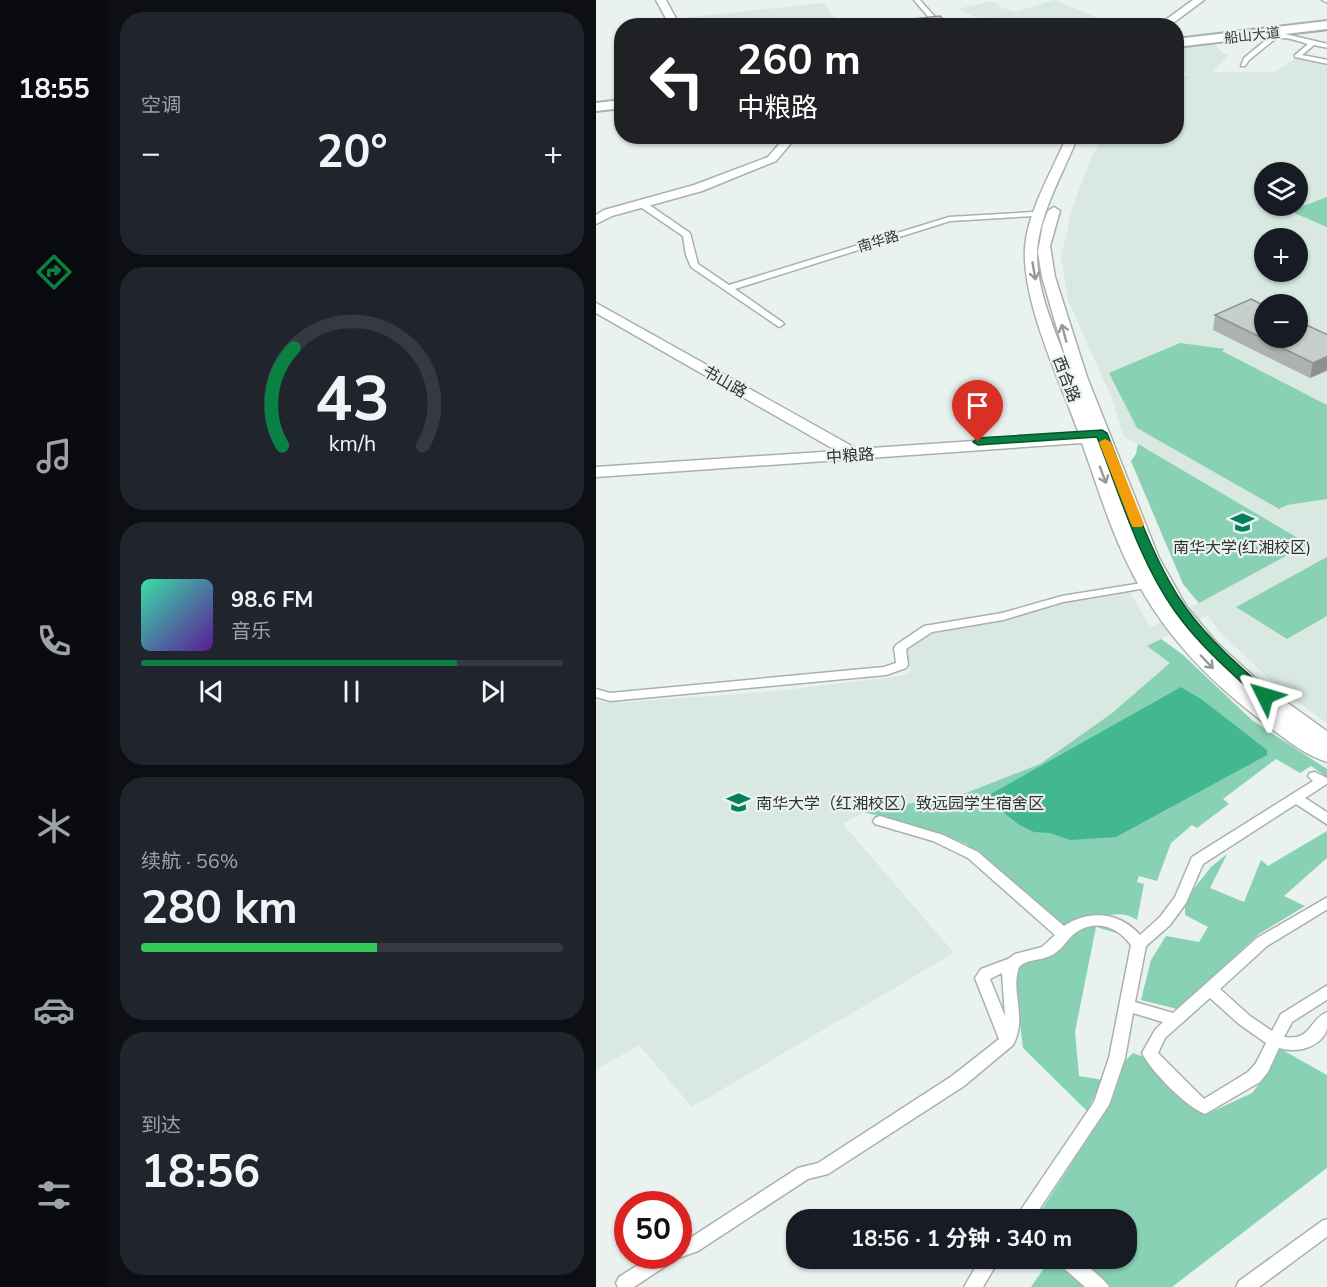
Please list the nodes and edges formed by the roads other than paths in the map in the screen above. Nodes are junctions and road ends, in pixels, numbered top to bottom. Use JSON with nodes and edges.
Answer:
{"nodes":[{"id":1,"x":655,"y":0,"type":"edge"},
{"id":2,"x":661,"y":0,"type":"edge"},
{"id":3,"x":917,"y":0,"type":"edge"},
{"id":4,"x":1193,"y":0,"type":"edge"},
{"id":5,"x":1199,"y":0,"type":"edge"},
{"id":6,"x":665,"y":18,"type":"edge"},
{"id":7,"x":671,"y":18,"type":"edge"},
{"id":8,"x":933,"y":18,"type":"edge"},
{"id":9,"x":1166,"y":18,"type":"edge"},
{"id":10,"x":1173,"y":18,"type":"edge"},
{"id":11,"x":1328,"y":22,"type":"edge"},
{"id":12,"x":1275,"y":34,"type":"junction"},
{"id":13,"x":1184,"y":37,"type":"edge"},
{"id":14,"x":1184,"y":42,"type":"edge"},
{"id":15,"x":1312,"y":44,"type":"junction"},
{"id":16,"x":1328,"y":46,"type":"edge"},
{"id":17,"x":1328,"y":62,"type":"edge"},
{"id":18,"x":1243,"y":65,"type":"dead end"},
{"id":19,"x":614,"y":99,"type":"edge"},
{"id":20,"x":596,"y":101,"type":"edge"},
{"id":21,"x":614,"y":105,"type":"edge"},
{"id":22,"x":596,"y":107,"type":"edge"},
{"id":23,"x":785,"y":144,"type":"edge"},
{"id":24,"x":1070,"y":144,"type":"edge"},
{"id":25,"x":1082,"y":144,"type":"edge"},
{"id":26,"x":642,"y":204,"type":"junction"},
{"id":27,"x":1033,"y":214,"type":"dead end"},
{"id":28,"x":596,"y":220,"type":"edge"},
{"id":29,"x":727,"y":288,"type":"junction"},
{"id":30,"x":596,"y":307,"type":"edge"},
{"id":31,"x":779,"y":324,"type":"dead end"},
{"id":32,"x":808,"y":428,"type":"junction"},
{"id":33,"x":1095,"y":436,"type":"junction"},
{"id":34,"x":851,"y":453,"type":"junction"},
{"id":35,"x":797,"y":454,"type":"junction"},
{"id":36,"x":596,"y":470,"type":"edge"},
{"id":37,"x":1148,"y":585,"type":"junction"},
{"id":38,"x":596,"y":693,"type":"edge"},
{"id":39,"x":1328,"y":741,"type":"edge"},
{"id":40,"x":1328,"y":756,"type":"edge"},
{"id":41,"x":1315,"y":776,"type":"dead end"},
{"id":42,"x":1296,"y":798,"type":"junction"},
{"id":43,"x":1328,"y":820,"type":"edge"},
{"id":44,"x":880,"y":821,"type":"dead end"},
{"id":45,"x":1328,"y":902,"type":"edge"},
{"id":46,"x":1064,"y":934,"type":"junction"},
{"id":47,"x":1139,"y":944,"type":"junction"},
{"id":48,"x":1013,"y":963,"type":"junction"},
{"id":49,"x":1210,"y":990,"type":"junction"},
{"id":50,"x":1328,"y":992,"type":"edge"},
{"id":51,"x":1127,"y":1005,"type":"junction"},
{"id":52,"x":1328,"y":1018,"type":"edge"},
{"id":53,"x":1176,"y":1020,"type":"junction"},
{"id":54,"x":1275,"y":1040,"type":"junction"},
{"id":55,"x":1008,"y":1041,"type":"junction"},
{"id":56,"x":1030,"y":1209,"type":"edge"},
{"id":57,"x":1328,"y":1226,"type":"edge"},
{"id":58,"x":692,"y":1246,"type":"edge"},
{"id":59,"x":646,"y":1269,"type":"edge"},
{"id":60,"x":984,"y":1269,"type":"edge"},
{"id":61,"x":1077,"y":1269,"type":"edge"},
{"id":62,"x":625,"y":1283,"type":"dead end"},
{"id":63,"x":973,"y":1287,"type":"edge"},
{"id":64,"x":1100,"y":1287,"type":"edge"},
{"id":65,"x":1245,"y":1287,"type":"edge"}],
"edges":[{"from":1,"to":6,"type":"main road"},
{"from":2,"to":7,"type":"main road"},
{"from":3,"to":8,"type":"street"},
{"from":4,"to":9,"type":"main road"},
{"from":5,"to":10,"type":"main road"},
{"from":11,"to":12,"type":"highway","name":"船山大道"},
{"from":11,"to":13,"type":"highway","name":"船山大道"},
{"from":12,"to":14,"type":"highway","name":"船山大道"},
{"from":12,"to":15,"type":"street"},
{"from":12,"to":18,"type":"street"},
{"from":15,"to":16,"type":"street"},
{"from":15,"to":17,"type":"street"},
{"from":19,"to":20,"type":"highway"},
{"from":21,"to":22,"type":"highway"},
{"from":23,"to":26,"type":"main road"},
{"from":24,"to":33,"type":"main road","name":"西合路","one_way":true},
{"from":33,"to":25,"type":"main road","name":"西合路","one_way":true},
{"from":26,"to":28,"type":"main road"},
{"from":26,"to":29,"type":"street"},
{"from":27,"to":29,"type":"street","name":"南华路"},
{"from":29,"to":31,"type":"street"},
{"from":30,"to":32,"type":"main road","name":"书山路"},
{"from":32,"to":34,"type":"main road","name":"书山路"},
{"from":32,"to":35,"type":"main road"},
{"from":33,"to":34,"type":"main road","name":"中粮路"},
{"from":33,"to":37,"type":"main road","name":"西合路","one_way":true},
{"from":33,"to":39,"type":"main road","name":"西合路"},
{"from":34,"to":35,"type":"main road","name":"中粮路"},
{"from":34,"to":36,"type":"main road","name":"中粮路"},
{"from":35,"to":36,"type":"main road","name":"中粮路"},
{"from":37,"to":38,"type":"street"},
{"from":37,"to":40,"type":"main road","name":"西合路","one_way":true},
{"from":41,"to":42,"type":"street"},
{"from":42,"to":43,"type":"street"},
{"from":42,"to":47,"type":"street"},
{"from":44,"to":46,"type":"street"},
{"from":45,"to":49,"type":"street"},
{"from":46,"to":47,"type":"street"},
{"from":46,"to":48,"type":"street"},
{"from":47,"to":51,"type":"street"},
{"from":48,"to":55,"type":"street"},
{"from":48,"to":55,"type":"street"},
{"from":49,"to":53,"type":"street"},
{"from":49,"to":54,"type":"street"},
{"from":50,"to":54,"type":"street"},
{"from":51,"to":53,"type":"street"},
{"from":51,"to":56,"type":"street"},
{"from":52,"to":54,"type":"street"},
{"from":53,"to":54,"type":"street"},
{"from":55,"to":58,"type":"street"},
{"from":57,"to":65,"type":"street"},
{"from":59,"to":62,"type":"street"},
{"from":60,"to":63,"type":"street"},
{"from":61,"to":64,"type":"street"}]}
